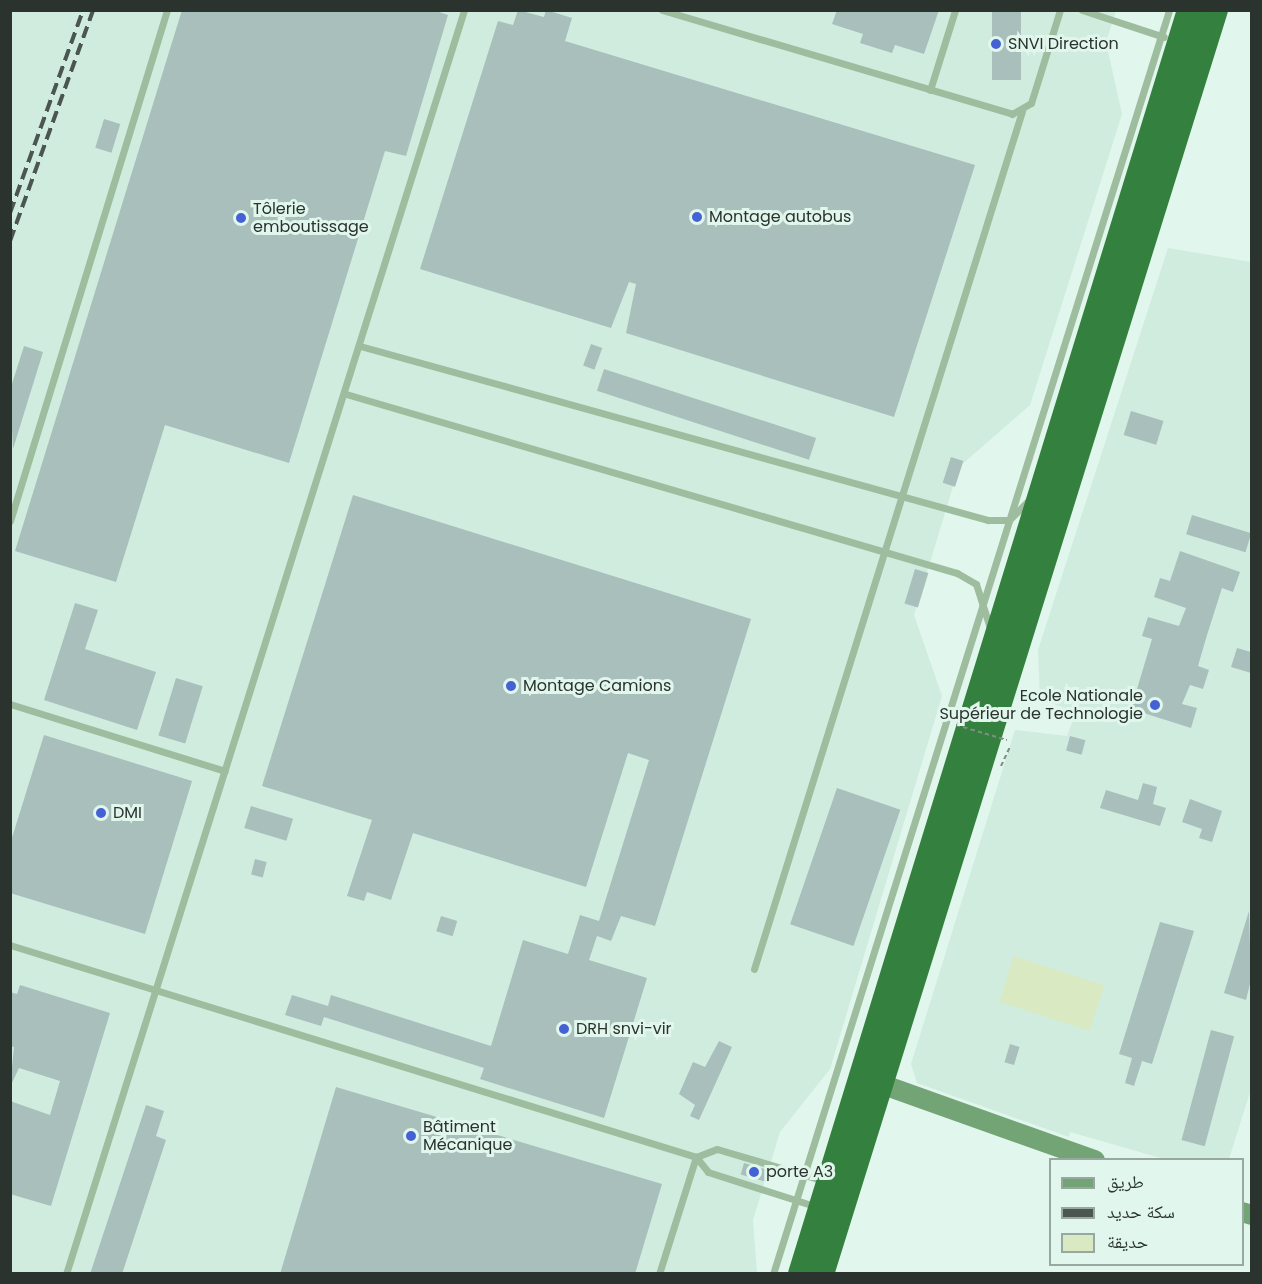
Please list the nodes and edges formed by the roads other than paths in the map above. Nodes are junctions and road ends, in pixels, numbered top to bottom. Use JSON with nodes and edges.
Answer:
{"nodes":[{"id":1,"x":167,"y":10,"type":"edge"},
{"id":2,"x":464,"y":10,"type":"edge"},
{"id":3,"x":662,"y":10,"type":"edge"},
{"id":4,"x":955,"y":10,"type":"edge"},
{"id":5,"x":1060,"y":10,"type":"edge"},
{"id":6,"x":1082,"y":10,"type":"edge"},
{"id":7,"x":1170,"y":10,"type":"edge"},
{"id":8,"x":1190,"y":10,"type":"edge"},
{"id":9,"x":1215,"y":10,"type":"edge"},
{"id":10,"x":1169,"y":46,"type":"junction"},
{"id":11,"x":930,"y":90,"type":"junction"},
{"id":12,"x":1022,"y":111,"type":"junction"},
{"id":13,"x":360,"y":346,"type":"junction"},
{"id":14,"x":346,"y":394,"type":"junction"},
{"id":15,"x":1045,"y":482,"type":"junction"},
{"id":16,"x":901,"y":499,"type":"junction"},
{"id":17,"x":1009,"y":520,"type":"junction"},
{"id":18,"x":10,"y":521,"type":"edge"},
{"id":19,"x":885,"y":550,"type":"junction"},
{"id":20,"x":983,"y":601,"type":"junction"},
{"id":21,"x":993,"y":651,"type":"junction"},
{"id":22,"x":10,"y":704,"type":"edge"},
{"id":23,"x":225,"y":771,"type":"junction"},
{"id":24,"x":10,"y":945,"type":"edge"},
{"id":25,"x":754,"y":969,"type":"dead end"},
{"id":26,"x":157,"y":989,"type":"junction"},
{"id":27,"x":881,"y":1084,"type":"junction"},
{"id":28,"x":696,"y":1157,"type":"junction"},
{"id":29,"x":1089,"y":1158,"type":"edge"},
{"id":30,"x":805,"y":1175,"type":"junction"},
{"id":31,"x":829,"y":1182,"type":"junction"},
{"id":32,"x":797,"y":1200,"type":"junction"},
{"id":33,"x":821,"y":1208,"type":"junction"},
{"id":34,"x":66,"y":1274,"type":"edge"},
{"id":35,"x":659,"y":1274,"type":"edge"},
{"id":36,"x":773,"y":1274,"type":"edge"},
{"id":37,"x":801,"y":1274,"type":"edge"},
{"id":38,"x":821,"y":1274,"type":"edge"}],
"edges":[{"from":1,"to":18,"type":"lane"},
{"from":2,"to":13,"type":"lane"},
{"from":3,"to":11,"type":"lane"},
{"from":4,"to":11,"type":"lane"},
{"from":5,"to":12,"type":"lane"},
{"from":6,"to":10,"type":"lane"},
{"from":7,"to":10,"type":"lane"},
{"from":8,"to":10,"type":"highway"},
{"from":9,"to":27,"type":"highway"},
{"from":10,"to":15,"type":"highway"},
{"from":10,"to":17,"type":"lane"},
{"from":11,"to":12,"type":"lane"},
{"from":12,"to":16,"type":"lane"},
{"from":13,"to":14,"type":"lane"},
{"from":13,"to":16,"type":"lane"},
{"from":14,"to":19,"type":"lane"},
{"from":14,"to":23,"type":"lane"},
{"from":15,"to":17,"type":"lane"},
{"from":15,"to":21,"type":"highway"},
{"from":16,"to":17,"type":"lane"},
{"from":16,"to":19,"type":"lane"},
{"from":17,"to":20,"type":"lane"},
{"from":19,"to":20,"type":"lane"},
{"from":19,"to":25,"type":"lane"},
{"from":20,"to":21,"type":"lane"},
{"from":20,"to":30,"type":"lane"},
{"from":21,"to":31,"type":"highway"},
{"from":22,"to":23,"type":"lane"},
{"from":23,"to":26,"type":"lane"},
{"from":24,"to":26,"type":"lane"},
{"from":26,"to":28,"type":"lane"},
{"from":26,"to":34,"type":"lane"},
{"from":27,"to":29,"type":"street"},
{"from":27,"to":38,"type":"highway"},
{"from":28,"to":30,"type":"lane"},
{"from":28,"to":32,"type":"lane"},
{"from":28,"to":35,"type":"lane"},
{"from":30,"to":31,"type":"lane"},
{"from":30,"to":32,"type":"lane"},
{"from":31,"to":33,"type":"highway"},
{"from":32,"to":33,"type":"lane"},
{"from":32,"to":36,"type":"lane"},
{"from":33,"to":37,"type":"highway"}]}
